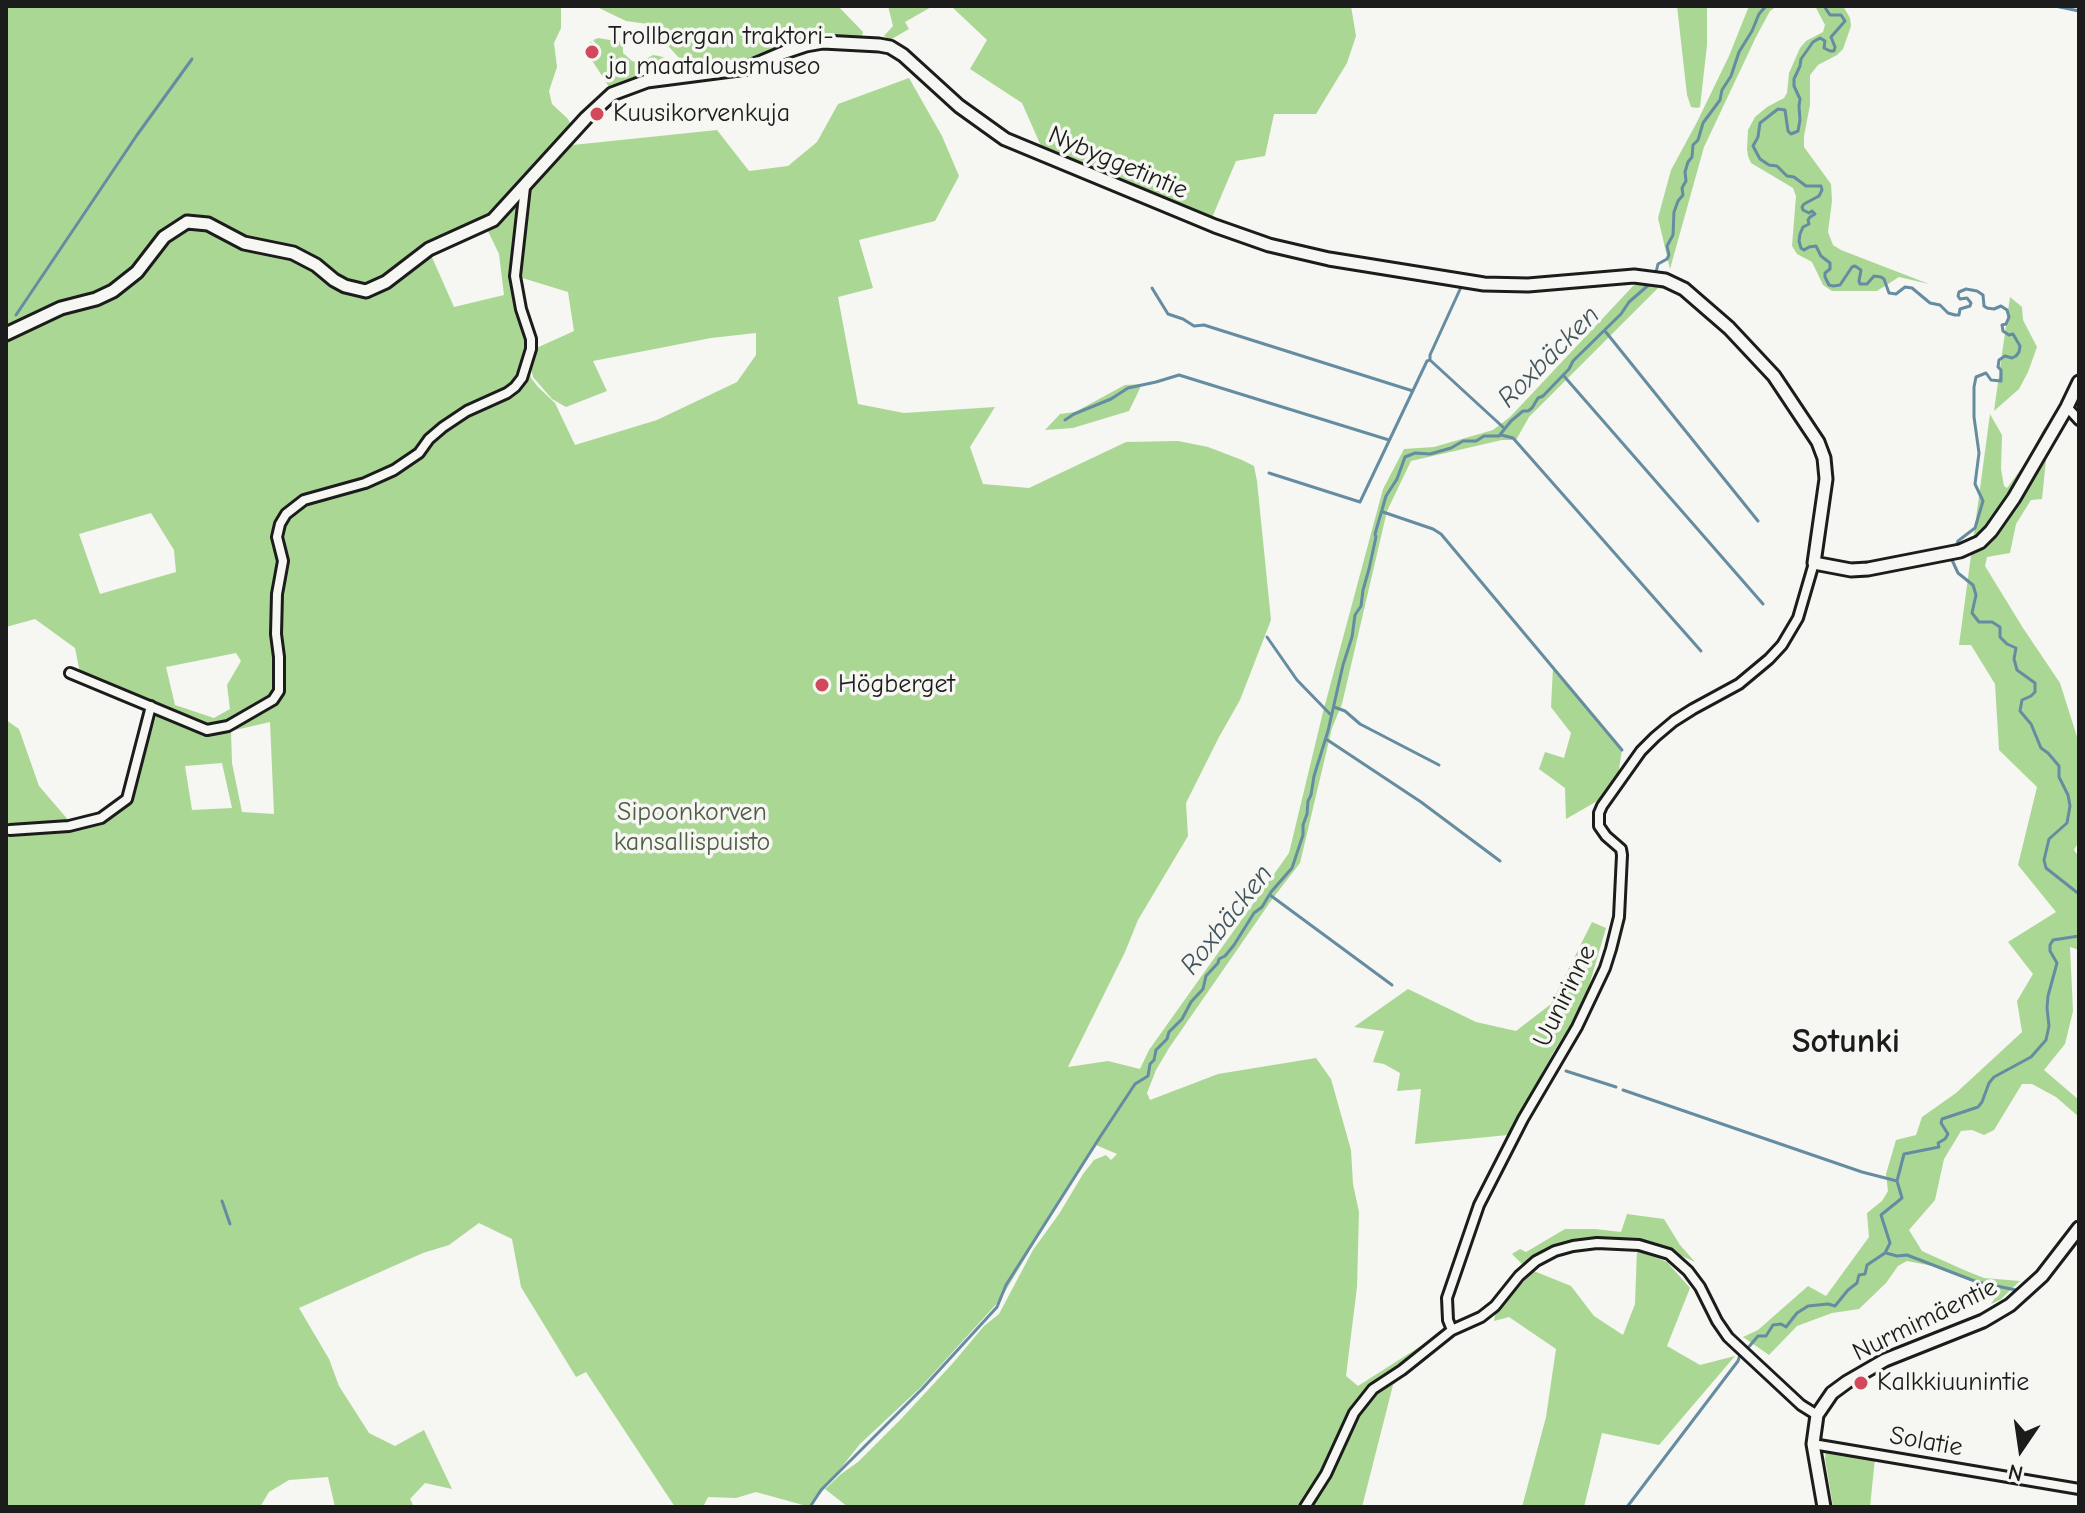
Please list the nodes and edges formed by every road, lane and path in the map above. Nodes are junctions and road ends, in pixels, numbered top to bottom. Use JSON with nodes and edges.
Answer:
{"nodes":[{"id":1,"x":525,"y":187,"type":"junction"},
{"id":2,"x":6,"y":334,"type":"edge"},
{"id":3,"x":2079,"y":382,"type":"edge"},
{"id":4,"x":2067,"y":407,"type":"junction"},
{"id":5,"x":2079,"y":420,"type":"edge"},
{"id":6,"x":1814,"y":563,"type":"junction"},
{"id":7,"x":70,"y":673,"type":"dead end"},
{"id":8,"x":151,"y":706,"type":"junction"},
{"id":9,"x":10,"y":830,"type":"dead end"},
{"id":10,"x":2079,"y":1228,"type":"edge"},
{"id":11,"x":1452,"y":1330,"type":"junction"},
{"id":12,"x":1817,"y":1415,"type":"junction"},
{"id":13,"x":1813,"y":1444,"type":"junction"},
{"id":14,"x":2079,"y":1489,"type":"edge"},
{"id":15,"x":1305,"y":1507,"type":"edge"},
{"id":16,"x":1824,"y":1507,"type":"edge"}],
"edges":[{"from":1,"to":2,"type":"street","name":"Nybyggetintie"},
{"from":1,"to":6,"type":"street","name":"Nybyggetintie"},
{"from":1,"to":8,"type":"street"},
{"from":3,"to":4,"type":"street"},
{"from":4,"to":5,"type":"street"},
{"from":4,"to":6,"type":"street"},
{"from":6,"to":11,"type":"street","name":"Uunirinne"},
{"from":7,"to":8,"type":"street"},
{"from":8,"to":9,"type":"street"},
{"from":10,"to":12,"type":"street","name":"Nurmimäentie"},
{"from":11,"to":12,"type":"street"},
{"from":11,"to":15,"type":"street"},
{"from":12,"to":13,"type":"street"},
{"from":13,"to":14,"type":"street","name":"Solatie"},
{"from":13,"to":16,"type":"street"}]}
